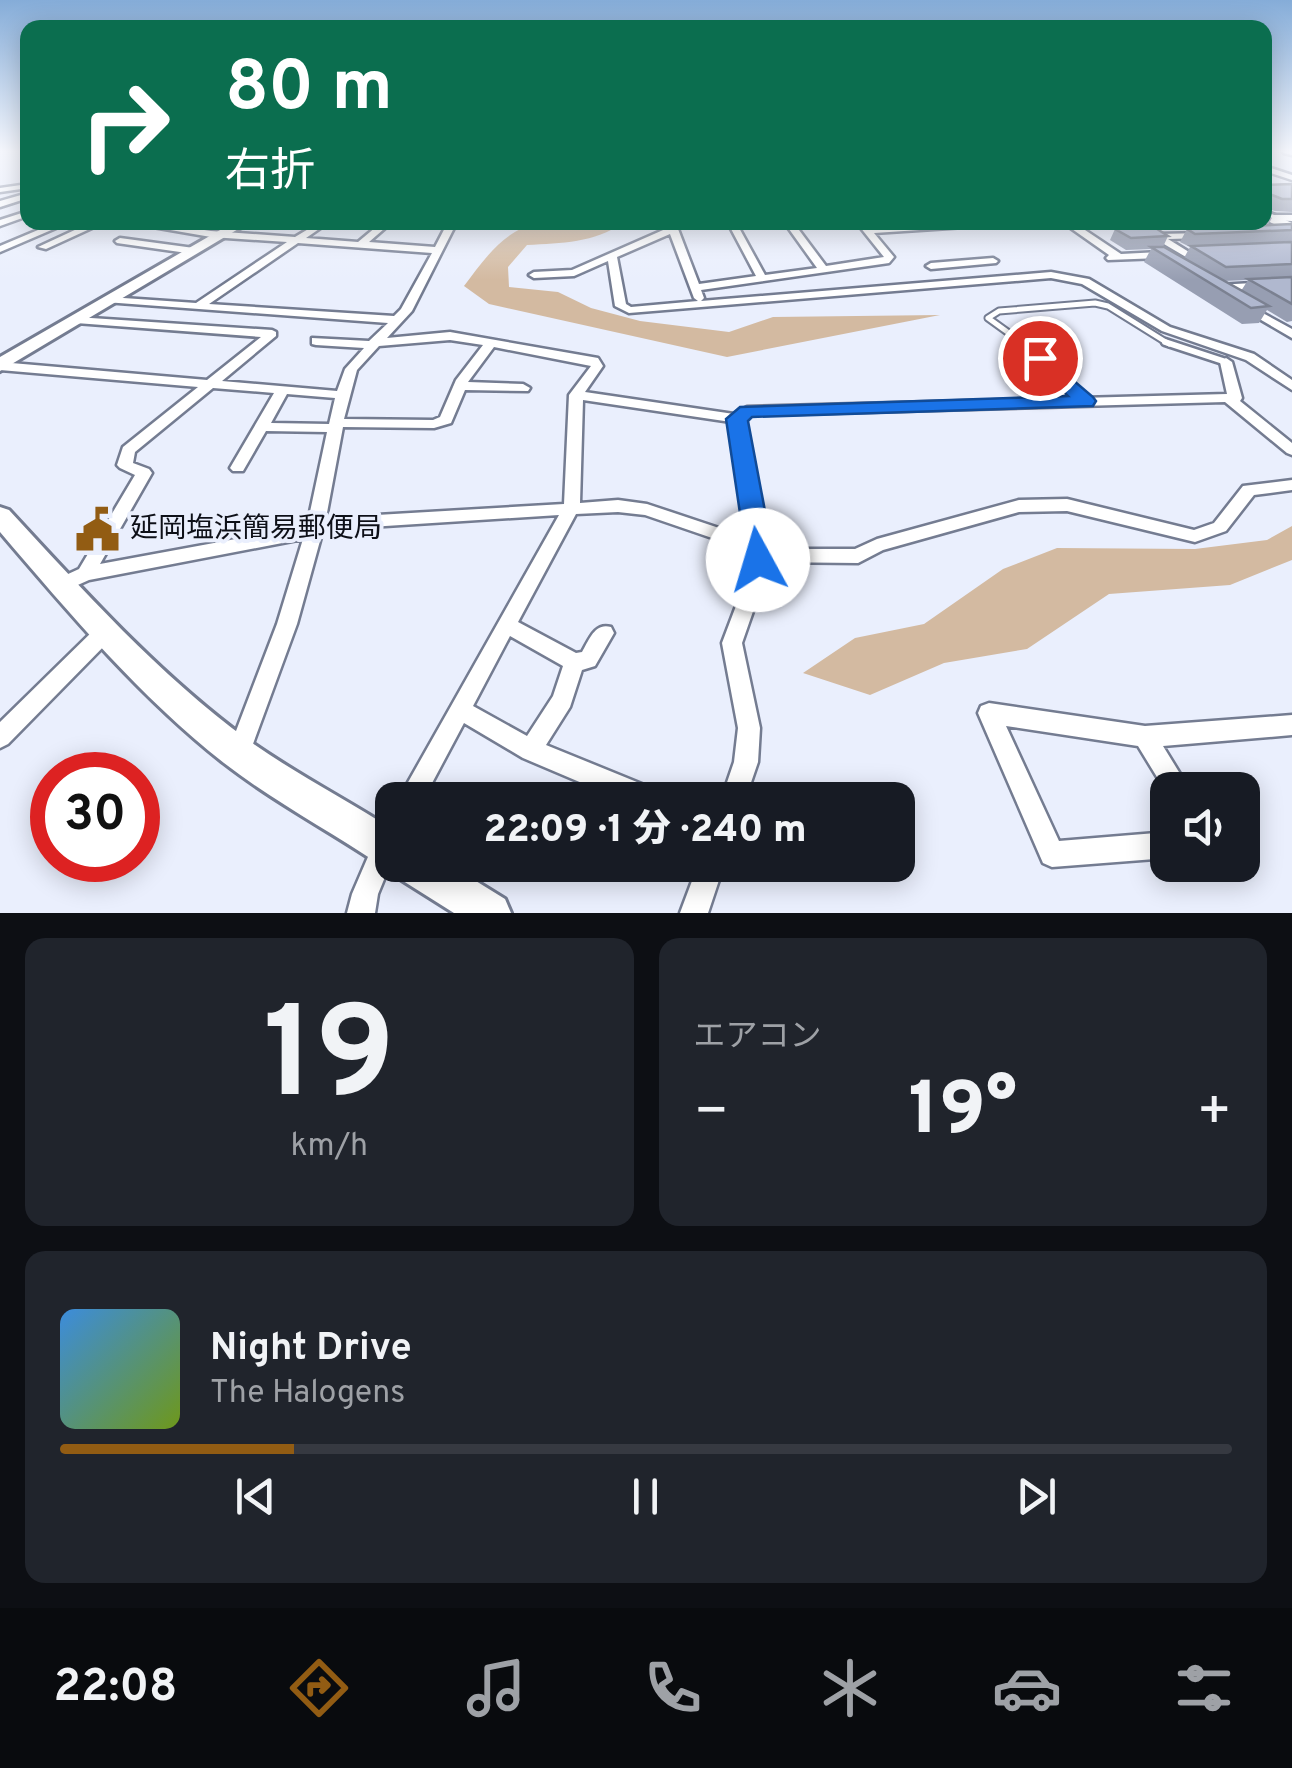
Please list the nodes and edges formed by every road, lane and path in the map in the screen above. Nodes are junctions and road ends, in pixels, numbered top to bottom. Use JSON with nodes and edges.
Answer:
{"nodes":[{"id":1,"x":46,"y":230,"type":"edge"},
{"id":2,"x":82,"y":230,"type":"edge"},
{"id":3,"x":197,"y":230,"type":"edge"},
{"id":4,"x":230,"y":230,"type":"edge"},
{"id":5,"x":312,"y":230,"type":"edge"},
{"id":6,"x":378,"y":230,"type":"edge"},
{"id":7,"x":449,"y":230,"type":"edge"},
{"id":8,"x":667,"y":230,"type":"edge"},
{"id":9,"x":676,"y":230,"type":"edge"},
{"id":10,"x":735,"y":230,"type":"edge"},
{"id":11,"x":794,"y":230,"type":"edge"},
{"id":12,"x":867,"y":230,"type":"edge"},
{"id":13,"x":1077,"y":230,"type":"edge"},
{"id":14,"x":223,"y":234,"type":"junction"},
{"id":15,"x":1215,"y":234,"type":"edge"},
{"id":16,"x":299,"y":239,"type":"junction"},
{"id":17,"x":120,"y":241,"type":"dead end"},
{"id":18,"x":361,"y":244,"type":"junction"},
{"id":19,"x":43,"y":247,"type":"dead end"},
{"id":20,"x":0,"y":249,"type":"edge"},
{"id":21,"x":435,"y":250,"type":"junction"},
{"id":22,"x":194,"y":251,"type":"junction"},
{"id":23,"x":1204,"y":253,"type":"edge"},
{"id":24,"x":1186,"y":254,"type":"junction"},
{"id":25,"x":612,"y":256,"type":"junction"},
{"id":26,"x":1160,"y":256,"type":"junction"},
{"id":27,"x":993,"y":261,"type":"dead end"},
{"id":28,"x":1174,"y":264,"type":"edge"},
{"id":29,"x":824,"y":270,"type":"junction"},
{"id":30,"x":534,"y":275,"type":"dead end"},
{"id":31,"x":762,"y":278,"type":"junction"},
{"id":32,"x":1202,"y":280,"type":"edge"},
{"id":33,"x":949,"y":284,"type":"junction"},
{"id":34,"x":1292,"y":284,"type":"edge"},
{"id":35,"x":696,"y":288,"type":"junction"},
{"id":36,"x":1216,"y":288,"type":"junction"},
{"id":37,"x":109,"y":300,"type":"junction"},
{"id":38,"x":200,"y":305,"type":"junction"},
{"id":39,"x":701,"y":306,"type":"junction"},
{"id":40,"x":76,"y":320,"type":"junction"},
{"id":41,"x":396,"y":320,"type":"junction"},
{"id":42,"x":1286,"y":326,"type":"edge"},
{"id":43,"x":1292,"y":334,"type":"edge"},
{"id":44,"x":316,"y":342,"type":"dead end"},
{"id":45,"x":491,"y":343,"type":"junction"},
{"id":46,"x":373,"y":344,"type":"junction"},
{"id":47,"x":1226,"y":362,"type":"joint"},
{"id":48,"x":0,"y":365,"type":"edge"},
{"id":49,"x":214,"y":383,"type":"junction"},
{"id":50,"x":460,"y":386,"type":"junction"},
{"id":51,"x":1292,"y":386,"type":"edge"},
{"id":52,"x":523,"y":388,"type":"dead end"},
{"id":53,"x":283,"y":390,"type":"junction"},
{"id":54,"x":342,"y":395,"type":"junction"},
{"id":55,"x":576,"y":395,"type":"junction"},
{"id":56,"x":1228,"y":398,"type":"junction"},
{"id":57,"x":1086,"y":401,"type":"junction"},
{"id":58,"x":737,"y":419,"type":"junction"},
{"id":59,"x":337,"y":425,"type":"junction"},
{"id":60,"x":263,"y":426,"type":"junction"},
{"id":61,"x":1292,"y":450,"type":"edge"},
{"id":62,"x":238,"y":468,"type":"dead end"},
{"id":63,"x":1292,"y":485,"type":"edge"},
{"id":64,"x":572,"y":506,"type":"junction"},
{"id":65,"x":0,"y":516,"type":"edge"},
{"id":66,"x":315,"y":528,"type":"junction"},
{"id":67,"x":758,"y":552,"type":"junction"},
{"id":68,"x":74,"y":579,"type":"junction"},
{"id":69,"x":507,"y":625,"type":"junction"},
{"id":70,"x":105,"y":632,"type":"junction"},
{"id":71,"x":604,"y":633,"type":"dead end"},
{"id":72,"x":574,"y":662,"type":"junction"},
{"id":73,"x":460,"y":710,"type":"junction"},
{"id":74,"x":9,"y":718,"type":"edge"},
{"id":75,"x":1292,"y":725,"type":"edge"},
{"id":76,"x":0,"y":737,"type":"edge"},
{"id":77,"x":1145,"y":737,"type":"junction"},
{"id":78,"x":531,"y":750,"type":"junction"},
{"id":79,"x":238,"y":753,"type":"junction"},
{"id":80,"x":1167,"y":772,"type":"edge"},
{"id":81,"x":420,"y":782,"type":"edge"},
{"id":82,"x":607,"y":782,"type":"edge"},
{"id":83,"x":739,"y":782,"type":"edge"},
{"id":84,"x":375,"y":835,"type":"edge"},
{"id":85,"x":1150,"y":846,"type":"edge"},
{"id":86,"x":378,"y":882,"type":"edge"},
{"id":87,"x":446,"y":882,"type":"edge"},
{"id":88,"x":704,"y":882,"type":"edge"},
{"id":89,"x":361,"y":913,"type":"edge"},
{"id":90,"x":491,"y":913,"type":"edge"},
{"id":91,"x":694,"y":913,"type":"edge"}],
"edges":[{"from":1,"to":20,"type":"street"},
{"from":2,"to":19,"type":"street"},
{"from":3,"to":14,"type":"street"},
{"from":4,"to":14,"type":"street"},
{"from":5,"to":16,"type":"street"},
{"from":6,"to":18,"type":"street"},
{"from":7,"to":21,"type":"street"},
{"from":8,"to":25,"type":"street"},
{"from":9,"to":35,"type":"street"},
{"from":10,"to":31,"type":"street"},
{"from":11,"to":29,"type":"street"},
{"from":12,"to":29,"type":"street"},
{"from":13,"to":26,"type":"street"},
{"from":14,"to":16,"type":"street"},
{"from":14,"to":22,"type":"street"},
{"from":15,"to":24,"type":"street"},
{"from":16,"to":18,"type":"street"},
{"from":16,"to":38,"type":"street"},
{"from":17,"to":22,"type":"street"},
{"from":18,"to":21,"type":"street"},
{"from":21,"to":41,"type":"street"},
{"from":22,"to":37,"type":"street"},
{"from":23,"to":24,"type":"street"},
{"from":24,"to":26,"type":"street"},
{"from":25,"to":30,"type":"street"},
{"from":25,"to":39,"type":"street"},
{"from":26,"to":28,"type":"street"},
{"from":27,"to":33,"type":"street"},
{"from":29,"to":31,"type":"street"},
{"from":31,"to":35,"type":"street"},
{"from":32,"to":36,"type":"street"},
{"from":33,"to":39,"type":"street"},
{"from":33,"to":51,"type":"street"},
{"from":34,"to":36,"type":"street"},
{"from":35,"to":39,"type":"street"},
{"from":36,"to":42,"type":"street"},
{"from":37,"to":38,"type":"street"},
{"from":37,"to":40,"type":"street"},
{"from":38,"to":41,"type":"street"},
{"from":40,"to":48,"type":"street"},
{"from":40,"to":49,"type":"street"},
{"from":41,"to":46,"type":"street"},
{"from":42,"to":43,"type":"street"},
{"from":44,"to":46,"type":"street"},
{"from":45,"to":46,"type":"street"},
{"from":45,"to":50,"type":"street"},
{"from":45,"to":55,"type":"street"},
{"from":46,"to":54,"type":"street"},
{"from":47,"to":56,"type":"street"},
{"from":47,"to":57,"type":"lane"},
{"from":48,"to":49,"type":"street"},
{"from":49,"to":53,"type":"street"},
{"from":49,"to":68,"type":"street"},
{"from":50,"to":52,"type":"street"},
{"from":50,"to":59,"type":"street"},
{"from":53,"to":54,"type":"street"},
{"from":53,"to":60,"type":"street"},
{"from":54,"to":59,"type":"street"},
{"from":55,"to":58,"type":"street"},
{"from":55,"to":64,"type":"street"},
{"from":56,"to":57,"type":"street"},
{"from":56,"to":61,"type":"street"},
{"from":57,"to":58,"type":"street"},
{"from":58,"to":67,"type":"street"},
{"from":59,"to":60,"type":"street"},
{"from":59,"to":66,"type":"street"},
{"from":60,"to":62,"type":"street"},
{"from":63,"to":67,"type":"street"},
{"from":64,"to":66,"type":"street"},
{"from":64,"to":67,"type":"street"},
{"from":64,"to":69,"type":"street"},
{"from":65,"to":68,"type":"street"},
{"from":66,"to":68,"type":"street"},
{"from":66,"to":79,"type":"street"},
{"from":67,"to":83,"type":"street"},
{"from":68,"to":70,"type":"street"},
{"from":69,"to":72,"type":"street"},
{"from":69,"to":73,"type":"street"},
{"from":70,"to":74,"type":"street"},
{"from":70,"to":79,"type":"street"},
{"from":71,"to":72,"type":"street"},
{"from":72,"to":78,"type":"street"},
{"from":73,"to":78,"type":"street"},
{"from":73,"to":81,"type":"street"},
{"from":74,"to":76,"type":"street"},
{"from":75,"to":77,"type":"street"},
{"from":77,"to":80,"type":"street"},
{"from":77,"to":85,"type":"street"},
{"from":78,"to":82,"type":"street"},
{"from":79,"to":84,"type":"street"},
{"from":86,"to":89,"type":"street"},
{"from":87,"to":90,"type":"street"},
{"from":88,"to":91,"type":"street"}]}
